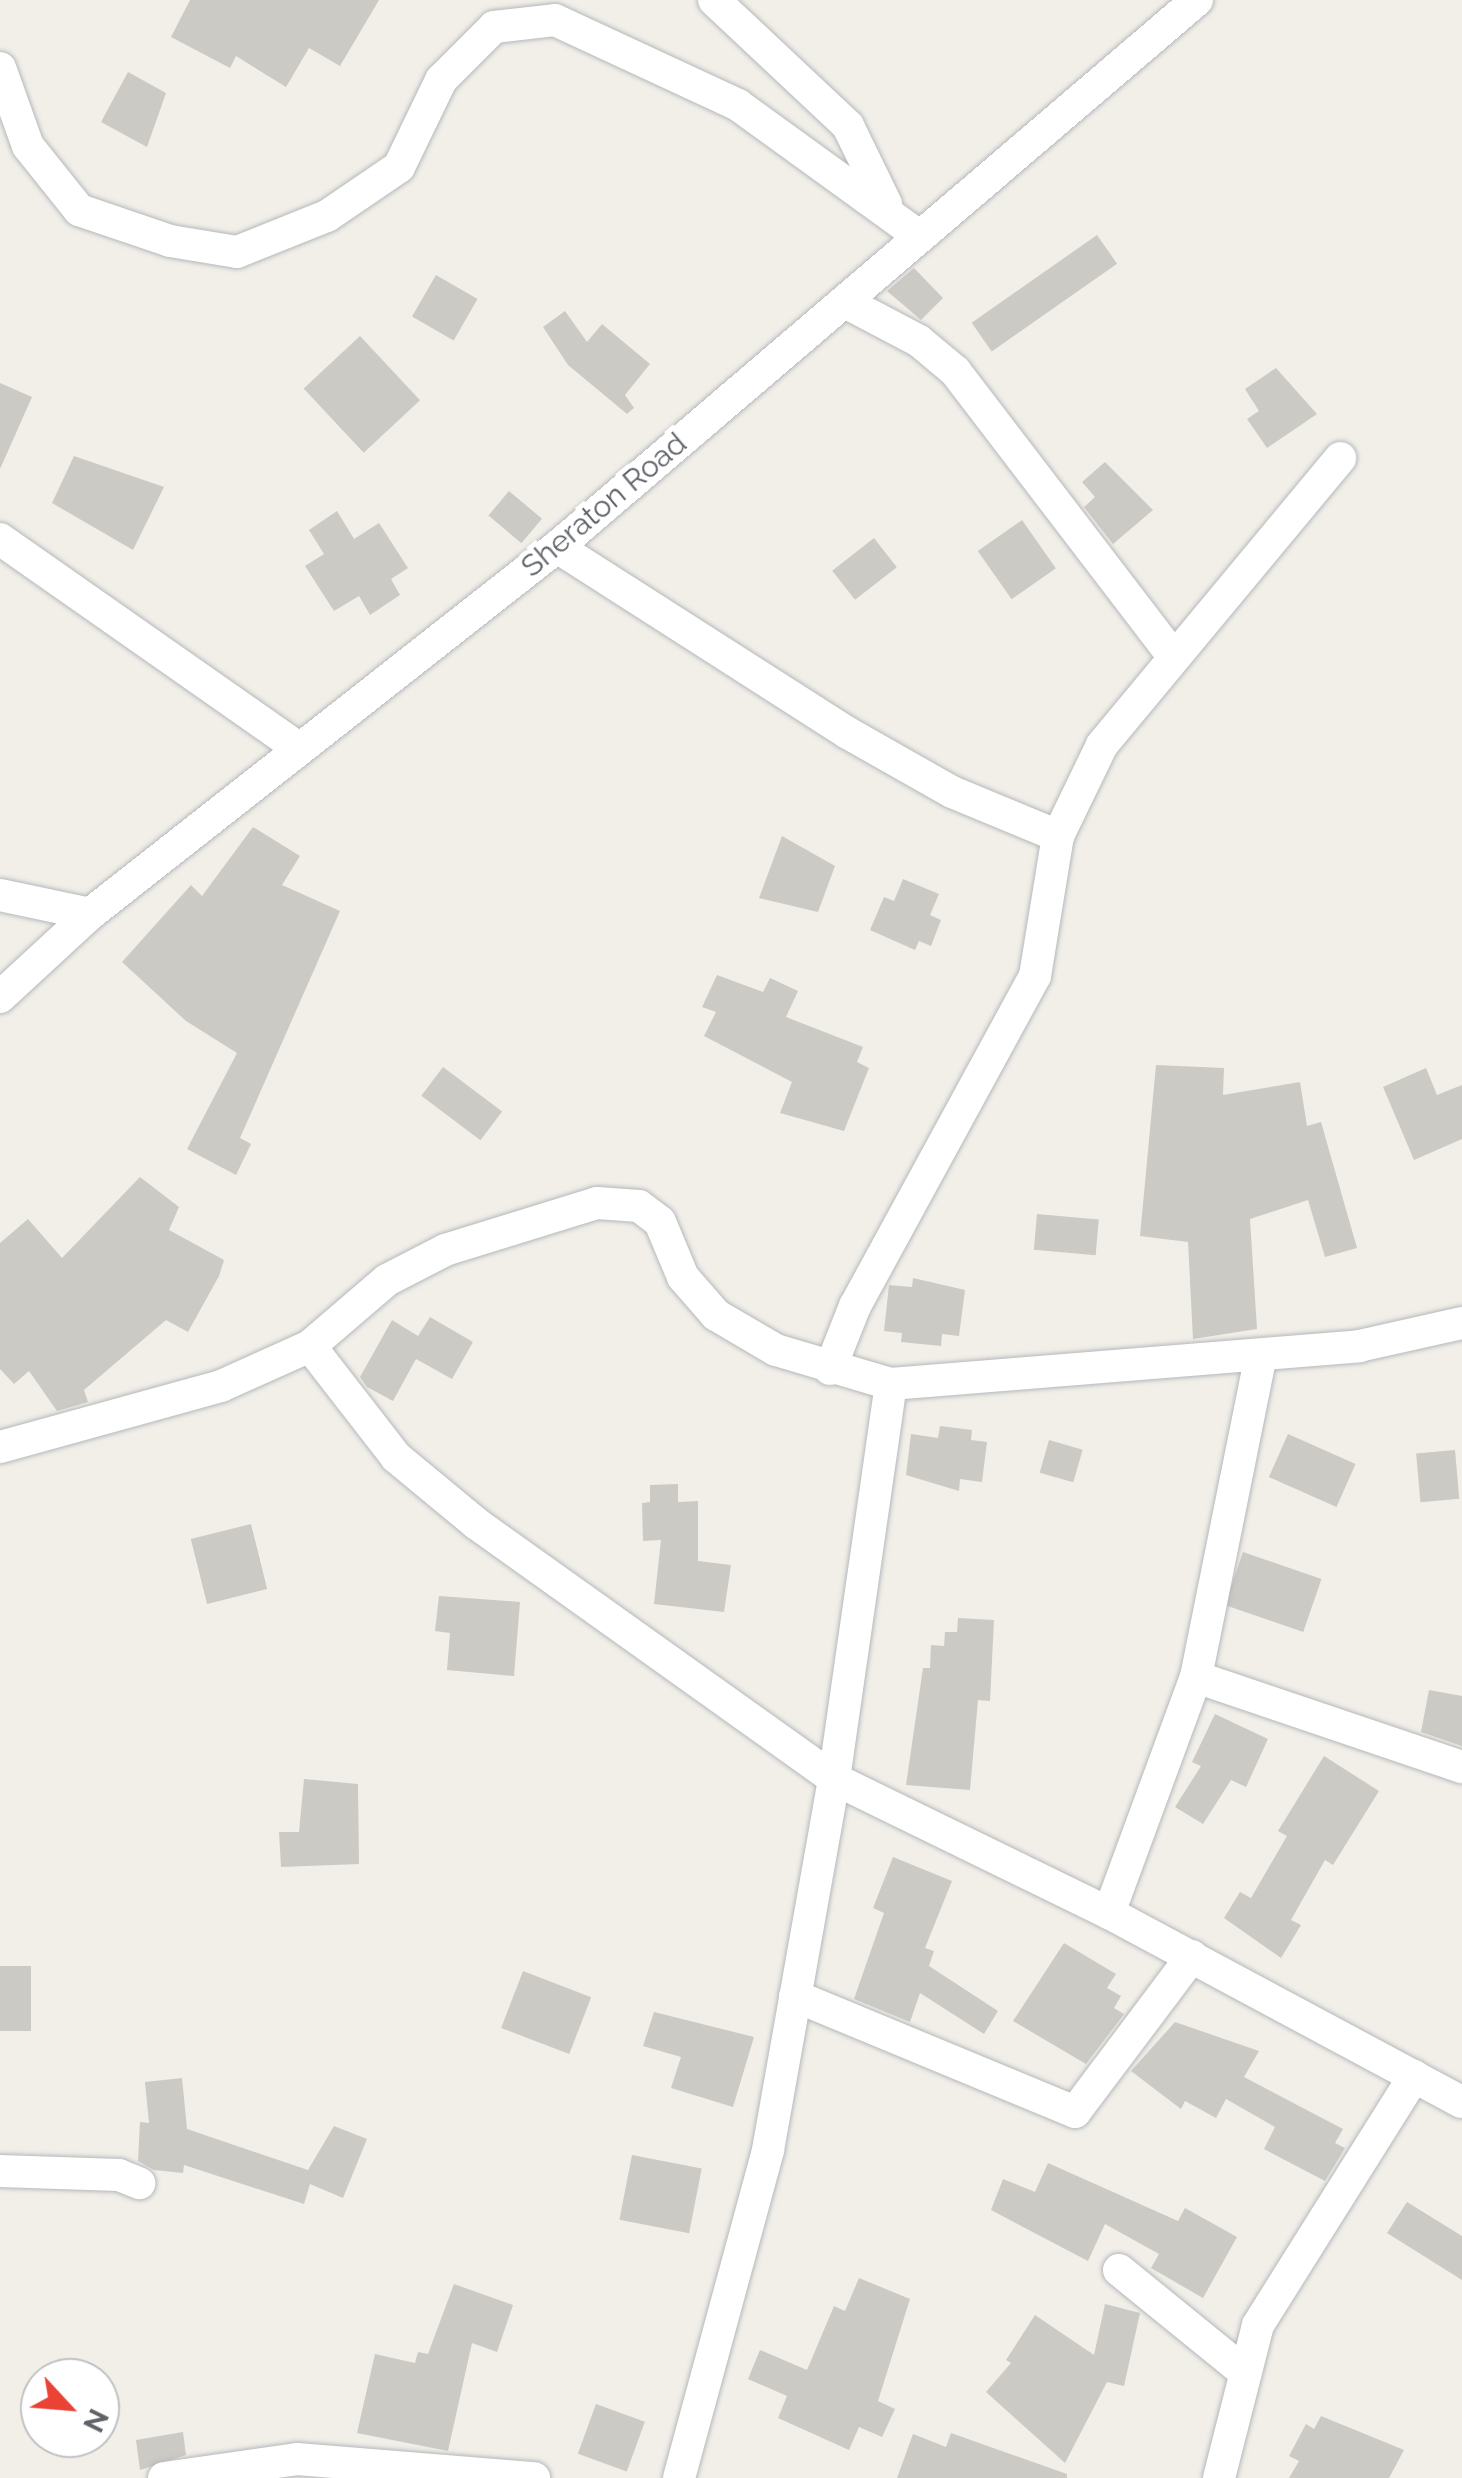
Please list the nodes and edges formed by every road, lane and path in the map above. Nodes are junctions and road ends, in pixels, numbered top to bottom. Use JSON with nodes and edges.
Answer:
{"nodes":[{"id":1,"x":714,"y":0,"type":"edge"},
{"id":2,"x":1197,"y":0,"type":"edge"},
{"id":3,"x":0,"y":68,"type":"edge"},
{"id":4,"x":888,"y":208,"type":"junction"},
{"id":5,"x":919,"y":236,"type":"junction"},
{"id":6,"x":847,"y":303,"type":"junction"},
{"id":7,"x":1340,"y":458,"type":"dead end"},
{"id":8,"x":0,"y":539,"type":"edge"},
{"id":9,"x":557,"y":547,"type":"junction"},
{"id":10,"x":1172,"y":655,"type":"junction"},
{"id":11,"x":299,"y":748,"type":"junction"},
{"id":12,"x":1058,"y":836,"type":"junction"},
{"id":13,"x":0,"y":895,"type":"edge"},
{"id":14,"x":90,"y":914,"type":"junction"},
{"id":15,"x":0,"y":997,"type":"edge"},
{"id":16,"x":1462,"y":1323,"type":"edge"},
{"id":17,"x":310,"y":1346,"type":"junction"},
{"id":18,"x":1262,"y":1356,"type":"junction"},
{"id":19,"x":830,"y":1369,"type":"junction"},
{"id":20,"x":891,"y":1384,"type":"junction"},
{"id":21,"x":0,"y":1447,"type":"edge"},
{"id":22,"x":1196,"y":1677,"type":"junction"},
{"id":23,"x":1462,"y":1767,"type":"edge"},
{"id":24,"x":834,"y":1779,"type":"junction"},
{"id":25,"x":1109,"y":1913,"type":"junction"},
{"id":26,"x":1192,"y":1956,"type":"junction"},
{"id":27,"x":796,"y":1996,"type":"junction"},
{"id":28,"x":1414,"y":2076,"type":"junction"},
{"id":29,"x":1462,"y":2102,"type":"edge"},
{"id":30,"x":0,"y":2171,"type":"edge"},
{"id":31,"x":139,"y":2183,"type":"dead end"},
{"id":32,"x":1119,"y":2270,"type":"dead end"},
{"id":33,"x":1241,"y":2369,"type":"junction"},
{"id":34,"x":165,"y":2478,"type":"edge"},
{"id":35,"x":534,"y":2478,"type":"edge"},
{"id":36,"x":679,"y":2478,"type":"edge"},
{"id":37,"x":1219,"y":2478,"type":"edge"}],
"edges":[{"from":1,"to":4,"type":"street"},
{"from":2,"to":5,"type":"street","name":"Sheraton Road"},
{"from":3,"to":4,"type":"street"},
{"from":4,"to":5,"type":"street"},
{"from":5,"to":6,"type":"street","name":"Sheraton Road"},
{"from":6,"to":9,"type":"street","name":"Sheraton Road"},
{"from":6,"to":10,"type":"street"},
{"from":7,"to":10,"type":"street"},
{"from":8,"to":11,"type":"street"},
{"from":9,"to":11,"type":"street","name":"Sheraton Road"},
{"from":9,"to":12,"type":"street"},
{"from":10,"to":12,"type":"street"},
{"from":11,"to":14,"type":"street","name":"Sheraton Road"},
{"from":12,"to":19,"type":"street"},
{"from":13,"to":14,"type":"street"},
{"from":14,"to":15,"type":"street","name":"Sheraton Road"},
{"from":16,"to":18,"type":"street"},
{"from":17,"to":19,"type":"street"},
{"from":17,"to":21,"type":"street"},
{"from":17,"to":24,"type":"street"},
{"from":18,"to":20,"type":"street"},
{"from":18,"to":22,"type":"street"},
{"from":19,"to":20,"type":"street"},
{"from":20,"to":24,"type":"street"},
{"from":22,"to":23,"type":"street"},
{"from":22,"to":25,"type":"street"},
{"from":24,"to":25,"type":"street"},
{"from":24,"to":27,"type":"street"},
{"from":25,"to":26,"type":"street"},
{"from":26,"to":27,"type":"street"},
{"from":26,"to":28,"type":"street"},
{"from":27,"to":36,"type":"street"},
{"from":28,"to":29,"type":"street"},
{"from":28,"to":33,"type":"street"},
{"from":30,"to":31,"type":"street"},
{"from":32,"to":33,"type":"street"},
{"from":33,"to":37,"type":"street"},
{"from":34,"to":35,"type":"street"}]}
